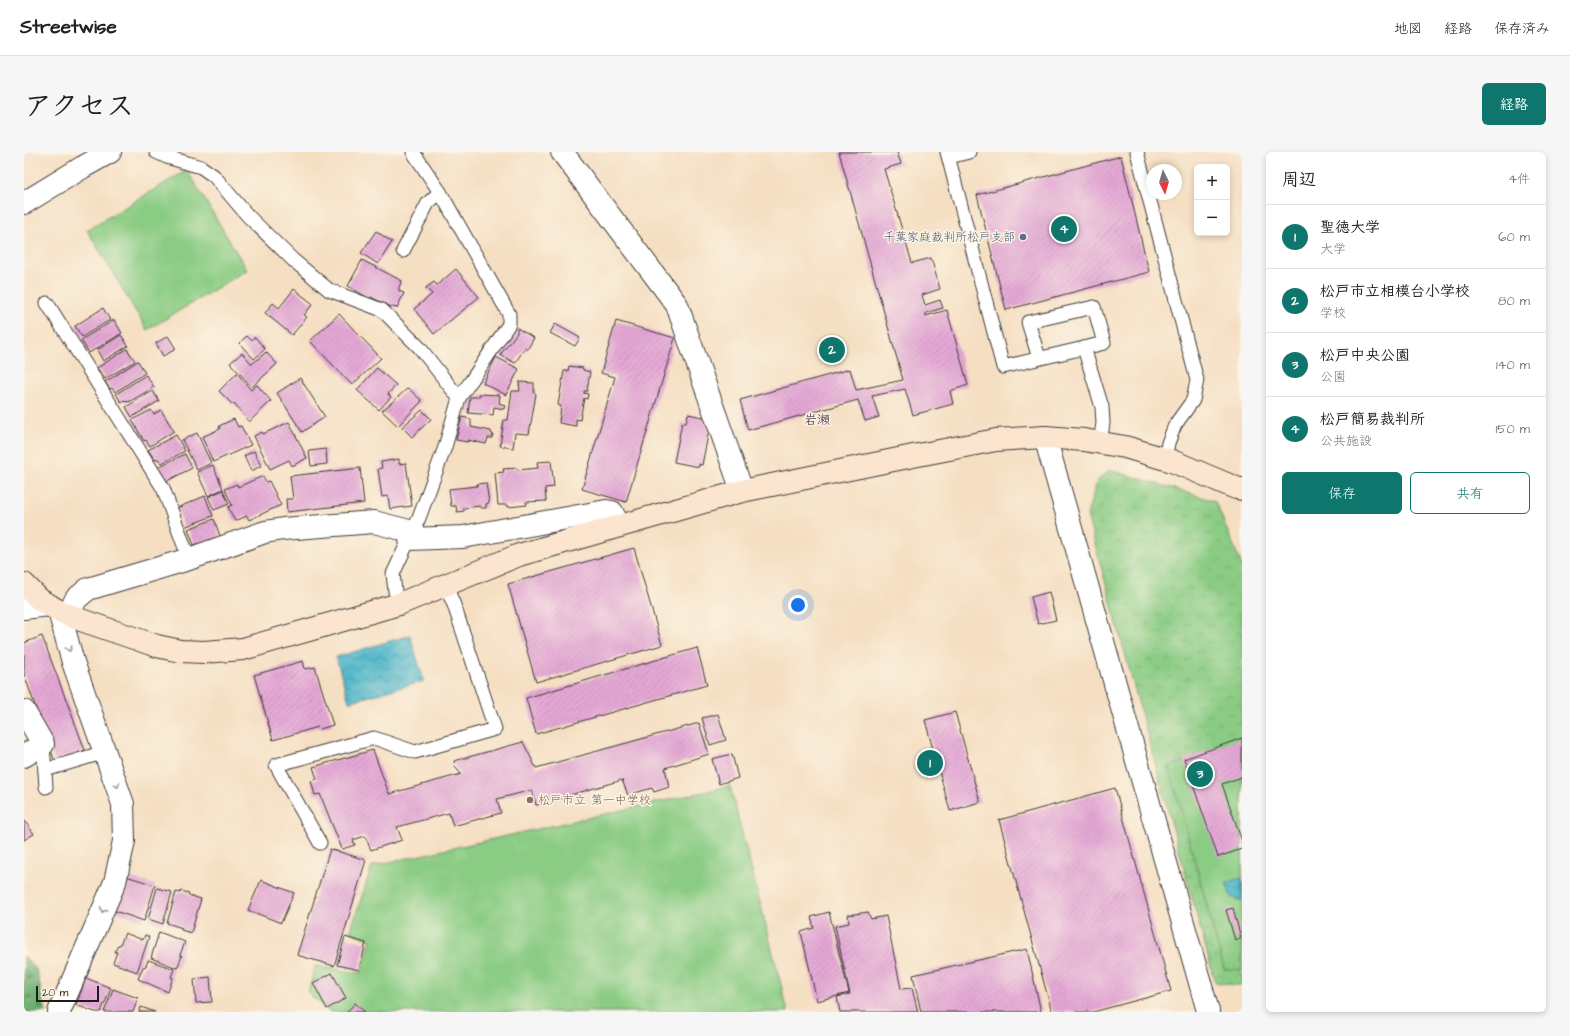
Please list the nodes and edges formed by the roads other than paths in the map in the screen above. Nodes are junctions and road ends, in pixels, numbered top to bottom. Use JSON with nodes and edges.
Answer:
{"nodes":[{"id":1,"x":110,"y":152,"type":"edge"},
{"id":2,"x":156,"y":152,"type":"edge"},
{"id":3,"x":413,"y":152,"type":"edge"},
{"id":4,"x":562,"y":152,"type":"edge"},
{"id":5,"x":969,"y":152,"type":"edge"},
{"id":6,"x":1137,"y":152,"type":"edge"},
{"id":7,"x":948,"y":155,"type":"edge"},
{"id":8,"x":440,"y":192,"type":"junction"},
{"id":9,"x":24,"y":203,"type":"edge"},
{"id":10,"x":403,"y":251,"type":"dead end"},
{"id":11,"x":48,"y":303,"type":"dead end"},
{"id":12,"x":1084,"y":348,"type":"junction"},
{"id":13,"x":1039,"y":358,"type":"junction"},
{"id":14,"x":459,"y":398,"type":"junction"},
{"id":15,"x":1045,"y":437,"type":"junction"},
{"id":16,"x":1100,"y":443,"type":"junction"},
{"id":17,"x":1165,"y":459,"type":"junction"},
{"id":18,"x":1242,"y":489,"type":"edge"},
{"id":19,"x":742,"y":491,"type":"junction"},
{"id":20,"x":619,"y":526,"type":"junction"},
{"id":21,"x":411,"y":536,"type":"junction"},
{"id":22,"x":188,"y":559,"type":"junction"},
{"id":23,"x":24,"y":584,"type":"edge"},
{"id":24,"x":445,"y":584,"type":"junction"},
{"id":25,"x":399,"y":604,"type":"junction"},
{"id":26,"x":24,"y":608,"type":"edge"},
{"id":27,"x":59,"y":611,"type":"junction"},
{"id":28,"x":24,"y":711,"type":"edge"},
{"id":29,"x":43,"y":744,"type":"junction"},
{"id":30,"x":105,"y":752,"type":"junction"},
{"id":31,"x":24,"y":756,"type":"edge"},
{"id":32,"x":45,"y":770,"type":"junction"},
{"id":33,"x":46,"y":787,"type":"dead end"},
{"id":34,"x":320,"y":843,"type":"dead end"},
{"id":35,"x":59,"y":1012,"type":"edge"},
{"id":36,"x":1211,"y":1012,"type":"edge"}],
"edges":[{"from":1,"to":9,"type":"street"},
{"from":2,"to":14,"type":"lane"},
{"from":3,"to":8,"type":"lane"},
{"from":4,"to":19,"type":"street"},
{"from":5,"to":7,"type":"lane"},
{"from":6,"to":17,"type":"lane"},
{"from":7,"to":13,"type":"lane"},
{"from":8,"to":10,"type":"lane"},
{"from":8,"to":14,"type":"lane"},
{"from":11,"to":22,"type":"lane"},
{"from":12,"to":13,"type":"lane"},
{"from":12,"to":13,"type":"lane"},
{"from":12,"to":16,"type":"lane"},
{"from":14,"to":21,"type":"lane"},
{"from":15,"to":16,"type":"street"},
{"from":15,"to":19,"type":"street"},
{"from":15,"to":36,"type":"street"},
{"from":16,"to":17,"type":"street"},
{"from":17,"to":18,"type":"street"},
{"from":19,"to":20,"type":"street"},
{"from":20,"to":21,"type":"street"},
{"from":20,"to":24,"type":"street"},
{"from":21,"to":22,"type":"street"},
{"from":21,"to":25,"type":"lane"},
{"from":22,"to":27,"type":"street"},
{"from":23,"to":27,"type":"street"},
{"from":24,"to":25,"type":"street"},
{"from":24,"to":34,"type":"lane"},
{"from":25,"to":27,"type":"street"},
{"from":26,"to":27,"type":"street"},
{"from":27,"to":30,"type":"street","one_way":true},
{"from":28,"to":29,"type":"street"},
{"from":29,"to":31,"type":"street"},
{"from":29,"to":32,"type":"lane"},
{"from":30,"to":32,"type":"lane"},
{"from":30,"to":35,"type":"street","one_way":true},
{"from":32,"to":33,"type":"lane"}]}
